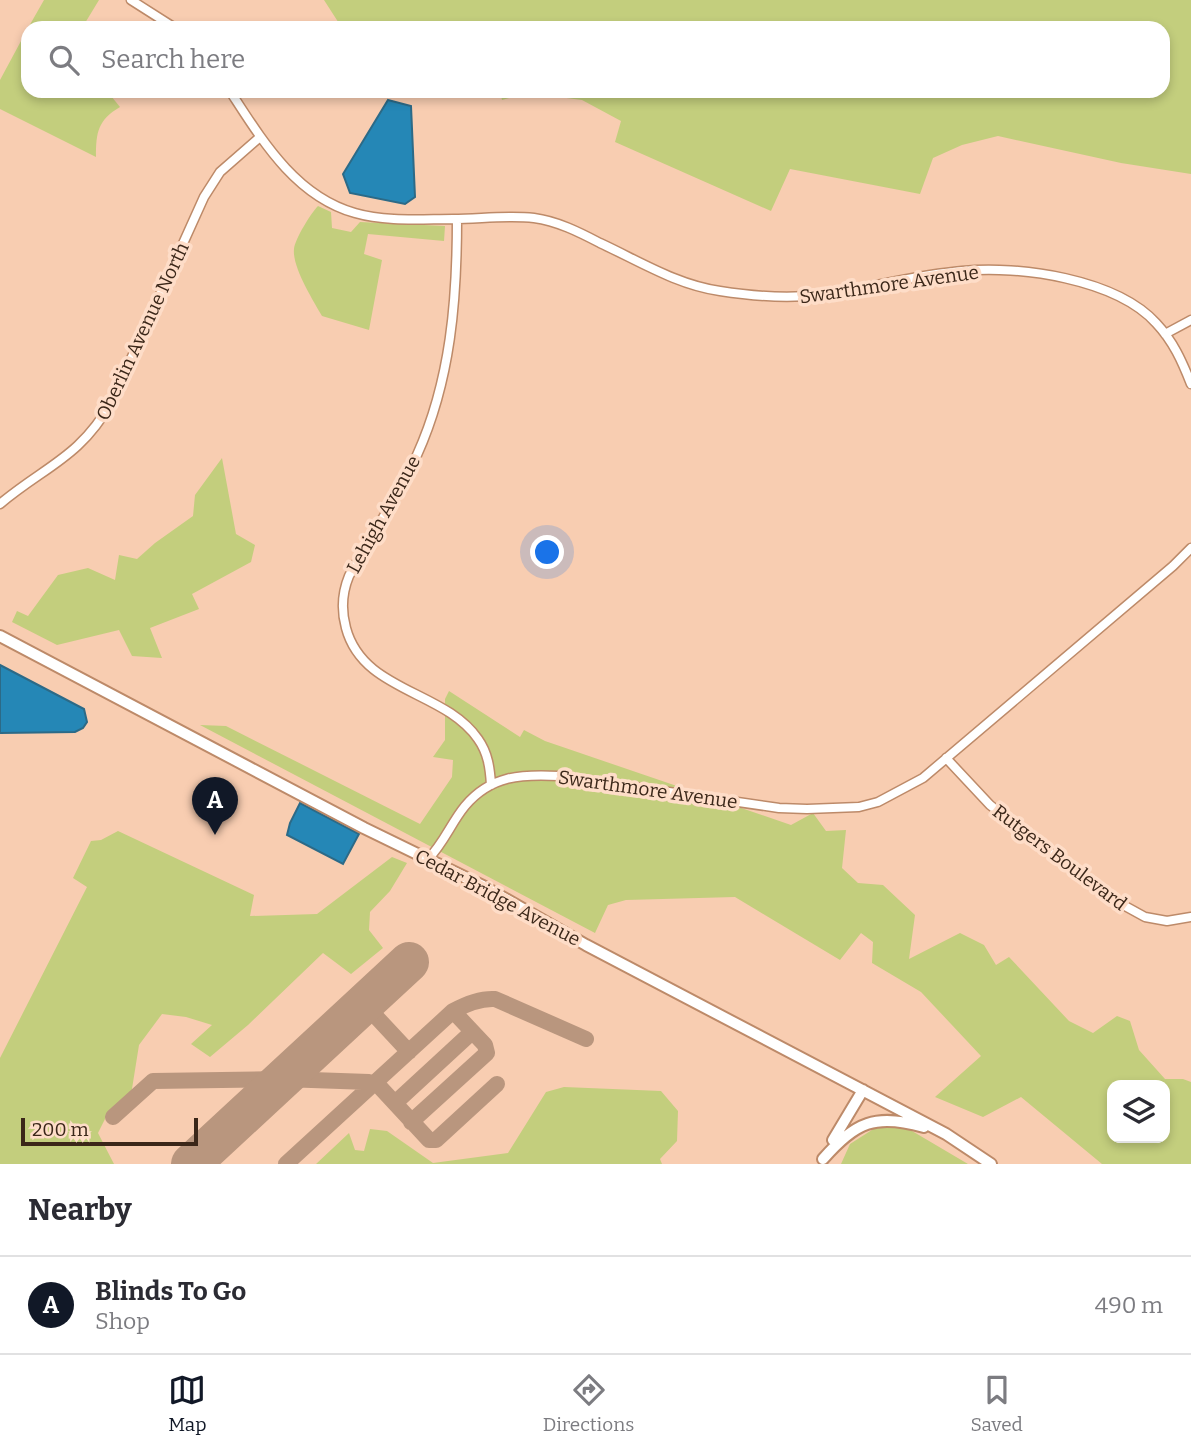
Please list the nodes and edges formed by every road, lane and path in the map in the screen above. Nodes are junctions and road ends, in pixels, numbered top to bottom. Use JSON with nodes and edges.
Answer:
{"nodes":[{"id":1,"x":131,"y":0,"type":"edge"},
{"id":2,"x":164,"y":21,"type":"edge"},
{"id":3,"x":235,"y":98,"type":"edge"},
{"id":4,"x":260,"y":137,"type":"junction"},
{"id":5,"x":457,"y":219,"type":"junction"},
{"id":6,"x":1191,"y":320,"type":"edge"},
{"id":7,"x":1165,"y":334,"type":"junction"},
{"id":8,"x":1191,"y":384,"type":"edge"},
{"id":9,"x":0,"y":504,"type":"edge"},
{"id":10,"x":1191,"y":548,"type":"edge"},
{"id":11,"x":0,"y":636,"type":"edge"},
{"id":12,"x":946,"y":758,"type":"junction"},
{"id":13,"x":491,"y":785,"type":"junction"},
{"id":14,"x":428,"y":859,"type":"junction"},
{"id":15,"x":1191,"y":916,"type":"edge"},
{"id":16,"x":863,"y":1090,"type":"junction"},
{"id":17,"x":946,"y":1134,"type":"junction"},
{"id":18,"x":821,"y":1161,"type":"edge"},
{"id":19,"x":992,"y":1164,"type":"edge"}],
"edges":[{"from":1,"to":2,"type":"street"},
{"from":3,"to":4,"type":"street","name":"Swarthmore Avenue"},
{"from":4,"to":5,"type":"street","name":"Swarthmore Avenue"},
{"from":4,"to":9,"type":"street","name":"Oberlin Avenue North"},
{"from":5,"to":7,"type":"street","name":"Swarthmore Avenue"},
{"from":5,"to":13,"type":"street","name":"Lehigh Avenue"},
{"from":6,"to":7,"type":"street"},
{"from":7,"to":8,"type":"street","name":"Swarthmore Avenue"},
{"from":10,"to":12,"type":"street","name":"Swarthmore Avenue"},
{"from":11,"to":14,"type":"main road","name":"Cedar Bridge Avenue"},
{"from":12,"to":13,"type":"street","name":"Swarthmore Avenue"},
{"from":12,"to":15,"type":"street","name":"Rutgers Boulevard"},
{"from":13,"to":14,"type":"street","name":"Swarthmore Avenue"},
{"from":14,"to":16,"type":"main road","name":"Cedar Bridge Avenue"},
{"from":16,"to":17,"type":"main road","name":"Cedar Bridge Avenue"},
{"from":16,"to":18,"type":"main road"},
{"from":17,"to":18,"type":"main road"},
{"from":17,"to":19,"type":"main road","name":"Cedar Bridge Avenue"}]}
